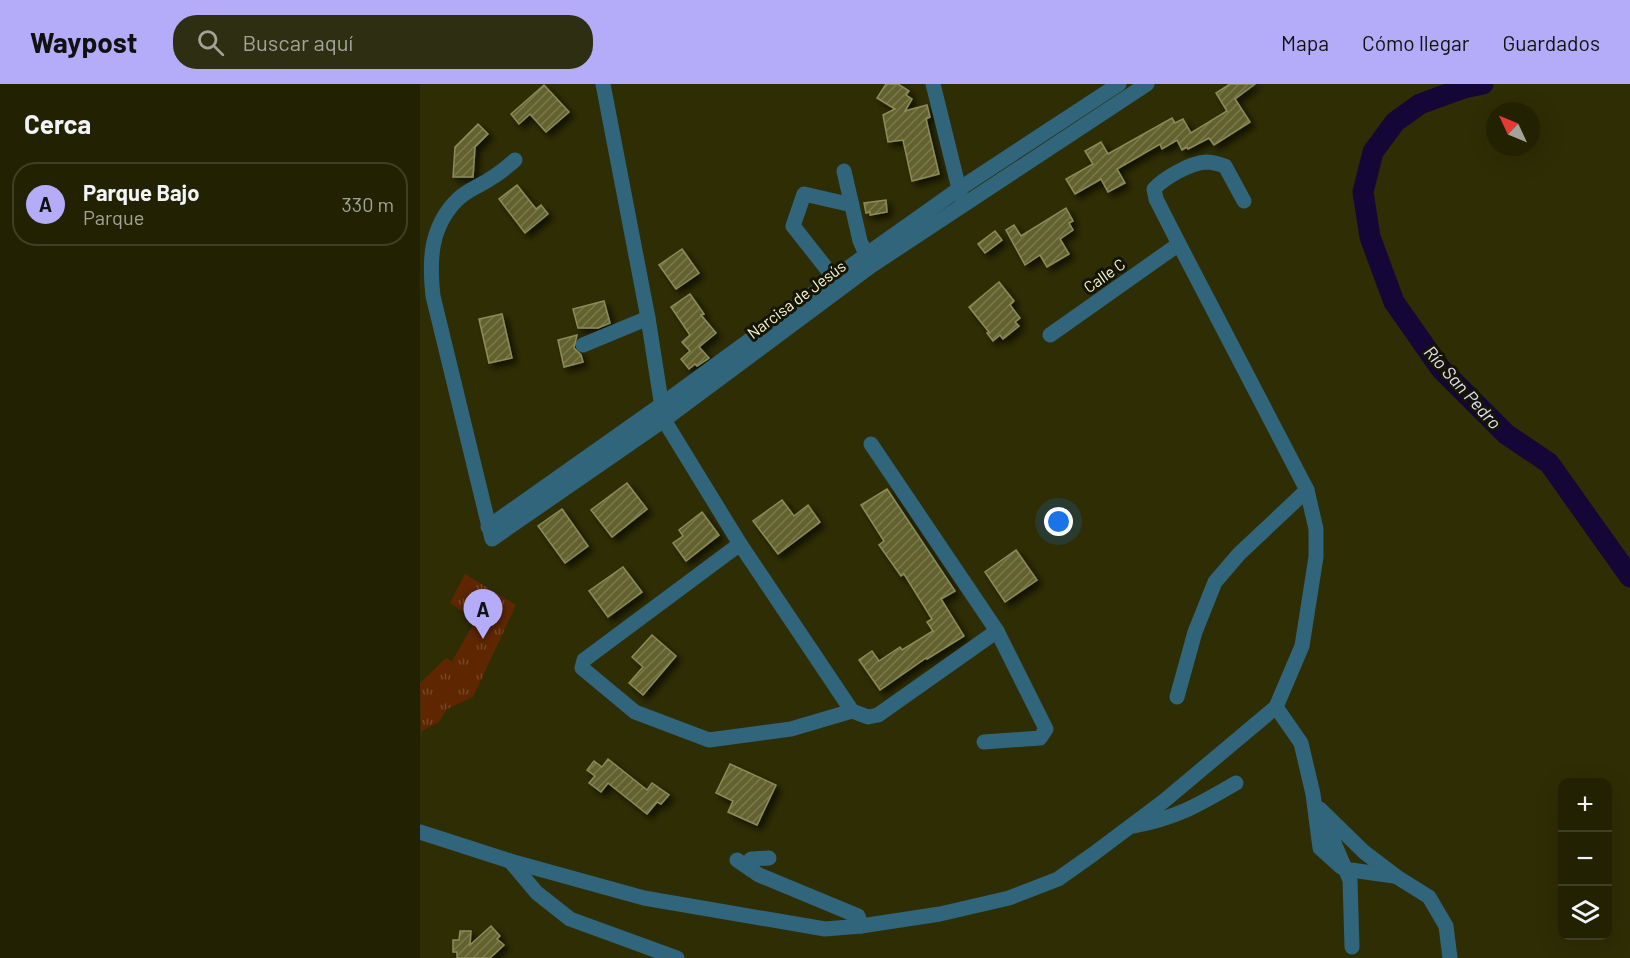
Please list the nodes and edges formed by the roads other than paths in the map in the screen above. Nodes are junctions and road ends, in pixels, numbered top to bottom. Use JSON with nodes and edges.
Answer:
{"nodes":[{"id":1,"x":603,"y":84,"type":"edge"},
{"id":2,"x":933,"y":84,"type":"edge"},
{"id":3,"x":1119,"y":84,"type":"edge"},
{"id":4,"x":1147,"y":84,"type":"edge"},
{"id":5,"x":515,"y":160,"type":"dead end"},
{"id":6,"x":844,"y":171,"type":"dead end"},
{"id":7,"x":961,"y":196,"type":"junction"},
{"id":8,"x":1244,"y":201,"type":"dead end"},
{"id":9,"x":852,"y":205,"type":"junction"},
{"id":10,"x":1179,"y":244,"type":"junction"},
{"id":11,"x":868,"y":260,"type":"junction"},
{"id":12,"x":834,"y":278,"type":"junction"},
{"id":13,"x":648,"y":318,"type":"junction"},
{"id":14,"x":1050,"y":334,"type":"dead end"},
{"id":15,"x":583,"y":345,"type":"dead end"},
{"id":16,"x":663,"y":412,"type":"junction"},
{"id":17,"x":871,"y":444,"type":"dead end"},
{"id":18,"x":1307,"y":490,"type":"junction"},
{"id":19,"x":740,"y":544,"type":"junction"},
{"id":20,"x":997,"y":631,"type":"junction"},
{"id":21,"x":1177,"y":697,"type":"dead end"},
{"id":22,"x":1276,"y":707,"type":"junction"},
{"id":23,"x":852,"y":711,"type":"junction"},
{"id":24,"x":984,"y":742,"type":"dead end"},
{"id":25,"x":1236,"y":783,"type":"dead end"},
{"id":26,"x":1313,"y":794,"type":"junction"},
{"id":27,"x":1320,"y":809,"type":"junction"},
{"id":28,"x":1131,"y":827,"type":"junction"},
{"id":29,"x":420,"y":832,"type":"edge"},
{"id":30,"x":769,"y":858,"type":"dead end"},
{"id":31,"x":737,"y":860,"type":"dead end"},
{"id":32,"x":510,"y":861,"type":"junction"},
{"id":33,"x":750,"y":869,"type":"junction"},
{"id":34,"x":1397,"y":877,"type":"junction"},
{"id":35,"x":861,"y":926,"type":"junction"},
{"id":36,"x":1352,"y":947,"type":"dead end"},
{"id":37,"x":677,"y":958,"type":"edge"},
{"id":38,"x":1450,"y":958,"type":"edge"}],
"edges":[{"from":1,"to":13,"type":"street"},
{"from":2,"to":7,"type":"street"},
{"from":3,"to":7,"type":"street","name":"Narcisa de Jesús"},
{"from":4,"to":7,"type":"street","name":"Narcisa de Jesús"},
{"from":5,"to":16,"type":"street"},
{"from":6,"to":9,"type":"street"},
{"from":7,"to":11,"type":"street","name":"Narcisa de Jesús"},
{"from":8,"to":10,"type":"street"},
{"from":9,"to":11,"type":"street"},
{"from":9,"to":12,"type":"street"},
{"from":10,"to":14,"type":"street","name":"Calle C"},
{"from":10,"to":18,"type":"street"},
{"from":11,"to":12,"type":"street","name":"Narcisa de Jesús"},
{"from":11,"to":16,"type":"street","name":"Narcisa de Jesús"},
{"from":12,"to":16,"type":"street","name":"Narcisa de Jesús"},
{"from":13,"to":15,"type":"street"},
{"from":13,"to":16,"type":"street"},
{"from":16,"to":19,"type":"street"},
{"from":17,"to":20,"type":"street"},
{"from":18,"to":21,"type":"street"},
{"from":18,"to":22,"type":"street"},
{"from":19,"to":23,"type":"street"},
{"from":19,"to":23,"type":"street"},
{"from":20,"to":23,"type":"street"},
{"from":20,"to":24,"type":"street"},
{"from":22,"to":26,"type":"street"},
{"from":22,"to":28,"type":"street"},
{"from":25,"to":28,"type":"street"},
{"from":26,"to":27,"type":"street"},
{"from":26,"to":34,"type":"street"},
{"from":27,"to":34,"type":"street"},
{"from":27,"to":36,"type":"street"},
{"from":28,"to":35,"type":"street"},
{"from":29,"to":32,"type":"street"},
{"from":30,"to":33,"type":"street"},
{"from":31,"to":33,"type":"street"},
{"from":32,"to":35,"type":"street"},
{"from":32,"to":37,"type":"street"},
{"from":33,"to":35,"type":"street"},
{"from":34,"to":38,"type":"street"}]}
